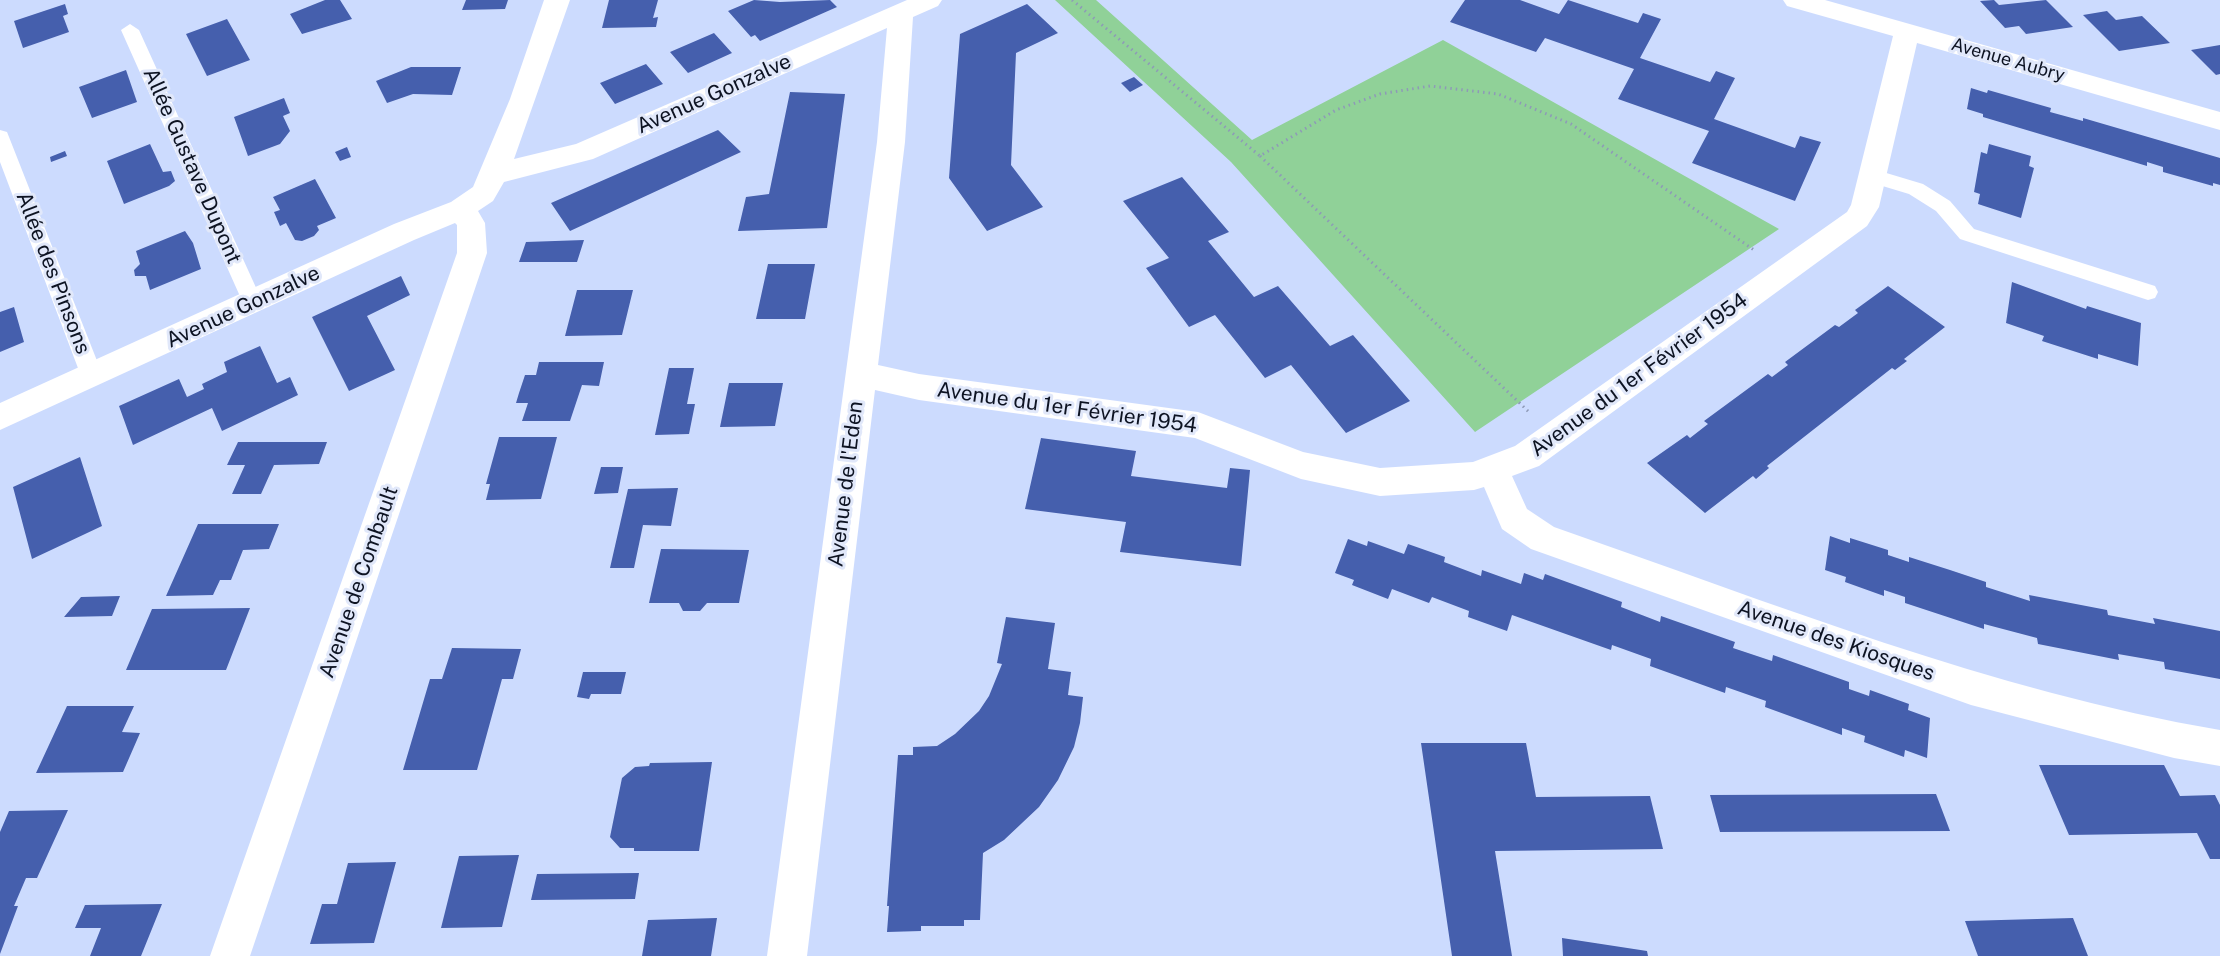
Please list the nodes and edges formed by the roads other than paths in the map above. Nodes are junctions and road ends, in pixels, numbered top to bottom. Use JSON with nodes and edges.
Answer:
{"nodes":[{"id":1,"x":557,"y":0,"type":"edge"},
{"id":2,"x":1796,"y":0,"type":"edge"},
{"id":3,"x":915,"y":6,"type":"edge"},
{"id":4,"x":130,"y":30,"type":"dead end"},
{"id":5,"x":1907,"y":32,"type":"junction"},
{"id":6,"x":2220,"y":121,"type":"edge"},
{"id":7,"x":0,"y":137,"type":"edge"},
{"id":8,"x":1872,"y":176,"type":"junction"},
{"id":9,"x":479,"y":192,"type":"junction"},
{"id":10,"x":2148,"y":292,"type":"dead end"},
{"id":11,"x":254,"y":303,"type":"junction"},
{"id":12,"x":860,"y":374,"type":"junction"},
{"id":13,"x":92,"y":376,"type":"junction"},
{"id":14,"x":0,"y":417,"type":"edge"},
{"id":15,"x":1493,"y":469,"type":"junction"},
{"id":16,"x":2220,"y":748,"type":"edge"},
{"id":17,"x":230,"y":956,"type":"edge"},
{"id":18,"x":787,"y":956,"type":"edge"}],
"edges":[{"from":1,"to":9,"type":"street"},
{"from":2,"to":5,"type":"street","name":"Avenue Aubry"},
{"from":3,"to":9,"type":"street","name":"Avenue Gonzalve"},
{"from":3,"to":12,"type":"street","name":"Avenue de l'Eden"},
{"from":4,"to":11,"type":"lane","name":"Allée Gustave Dupont"},
{"from":5,"to":6,"type":"street","name":"Avenue Aubry"},
{"from":5,"to":8,"type":"street","name":"Avenue du 1er Février 1954"},
{"from":7,"to":13,"type":"lane","name":"Allée des Pinsons"},
{"from":8,"to":10,"type":"lane"},
{"from":8,"to":15,"type":"street","name":"Avenue du 1er Février 1954"},
{"from":9,"to":11,"type":"street","name":"Avenue Gonzalve"},
{"from":9,"to":17,"type":"street","name":"Avenue de Combault"},
{"from":11,"to":13,"type":"street","name":"Avenue Gonzalve"},
{"from":12,"to":15,"type":"street","name":"Avenue du 1er Février 1954"},
{"from":12,"to":18,"type":"street","name":"Avenue de l'Eden"},
{"from":13,"to":14,"type":"street","name":"Avenue Gonzalve"},
{"from":15,"to":16,"type":"street","name":"Avenue des Kiosques"}]}
